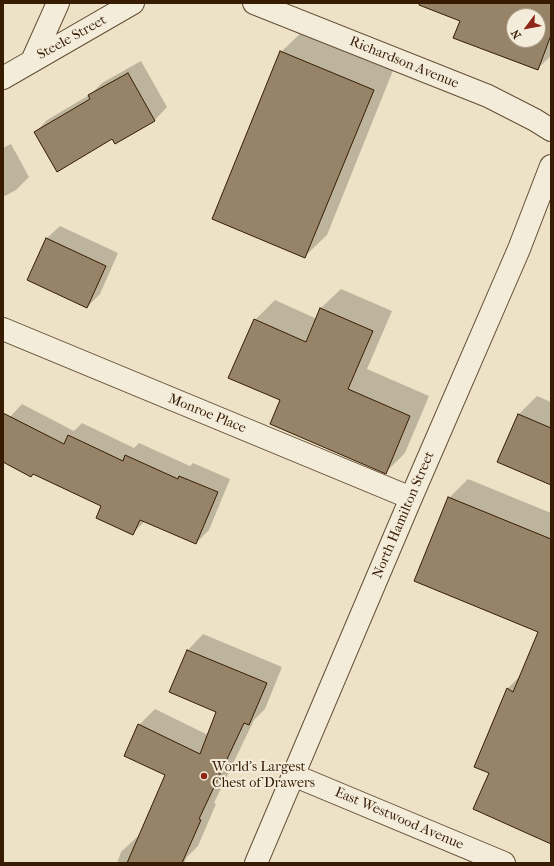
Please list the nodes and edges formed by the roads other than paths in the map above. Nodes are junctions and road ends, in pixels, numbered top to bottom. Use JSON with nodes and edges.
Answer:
{"nodes":[{"id":1,"x":58,"y":3,"type":"edge"},
{"id":2,"x":133,"y":3,"type":"edge"},
{"id":3,"x":254,"y":3,"type":"edge"},
{"id":4,"x":32,"y":60,"type":"junction"},
{"id":5,"x":3,"y":78,"type":"edge"},
{"id":6,"x":551,"y":130,"type":"edge"},
{"id":7,"x":551,"y":166,"type":"edge"},
{"id":8,"x":4,"y":333,"type":"edge"},
{"id":9,"x":411,"y":498,"type":"junction"},
{"id":10,"x":293,"y":775,"type":"junction"},
{"id":11,"x":256,"y":863,"type":"edge"},
{"id":12,"x":504,"y":863,"type":"edge"}],
"edges":[{"from":1,"to":4,"type":"street","name":"Steele Street"},
{"from":2,"to":4,"type":"street","name":"Steele Street"},
{"from":3,"to":6,"type":"street","name":"Richardson Avenue"},
{"from":4,"to":5,"type":"street","name":"Steele Street"},
{"from":7,"to":9,"type":"street","name":"North Hamilton Street"},
{"from":8,"to":9,"type":"street","name":"Monroe Place"},
{"from":9,"to":10,"type":"street","name":"North Hamilton Street"},
{"from":10,"to":11,"type":"street","name":"North Hamilton Street"},
{"from":10,"to":12,"type":"street","name":"East Westwood Avenue"}]}
